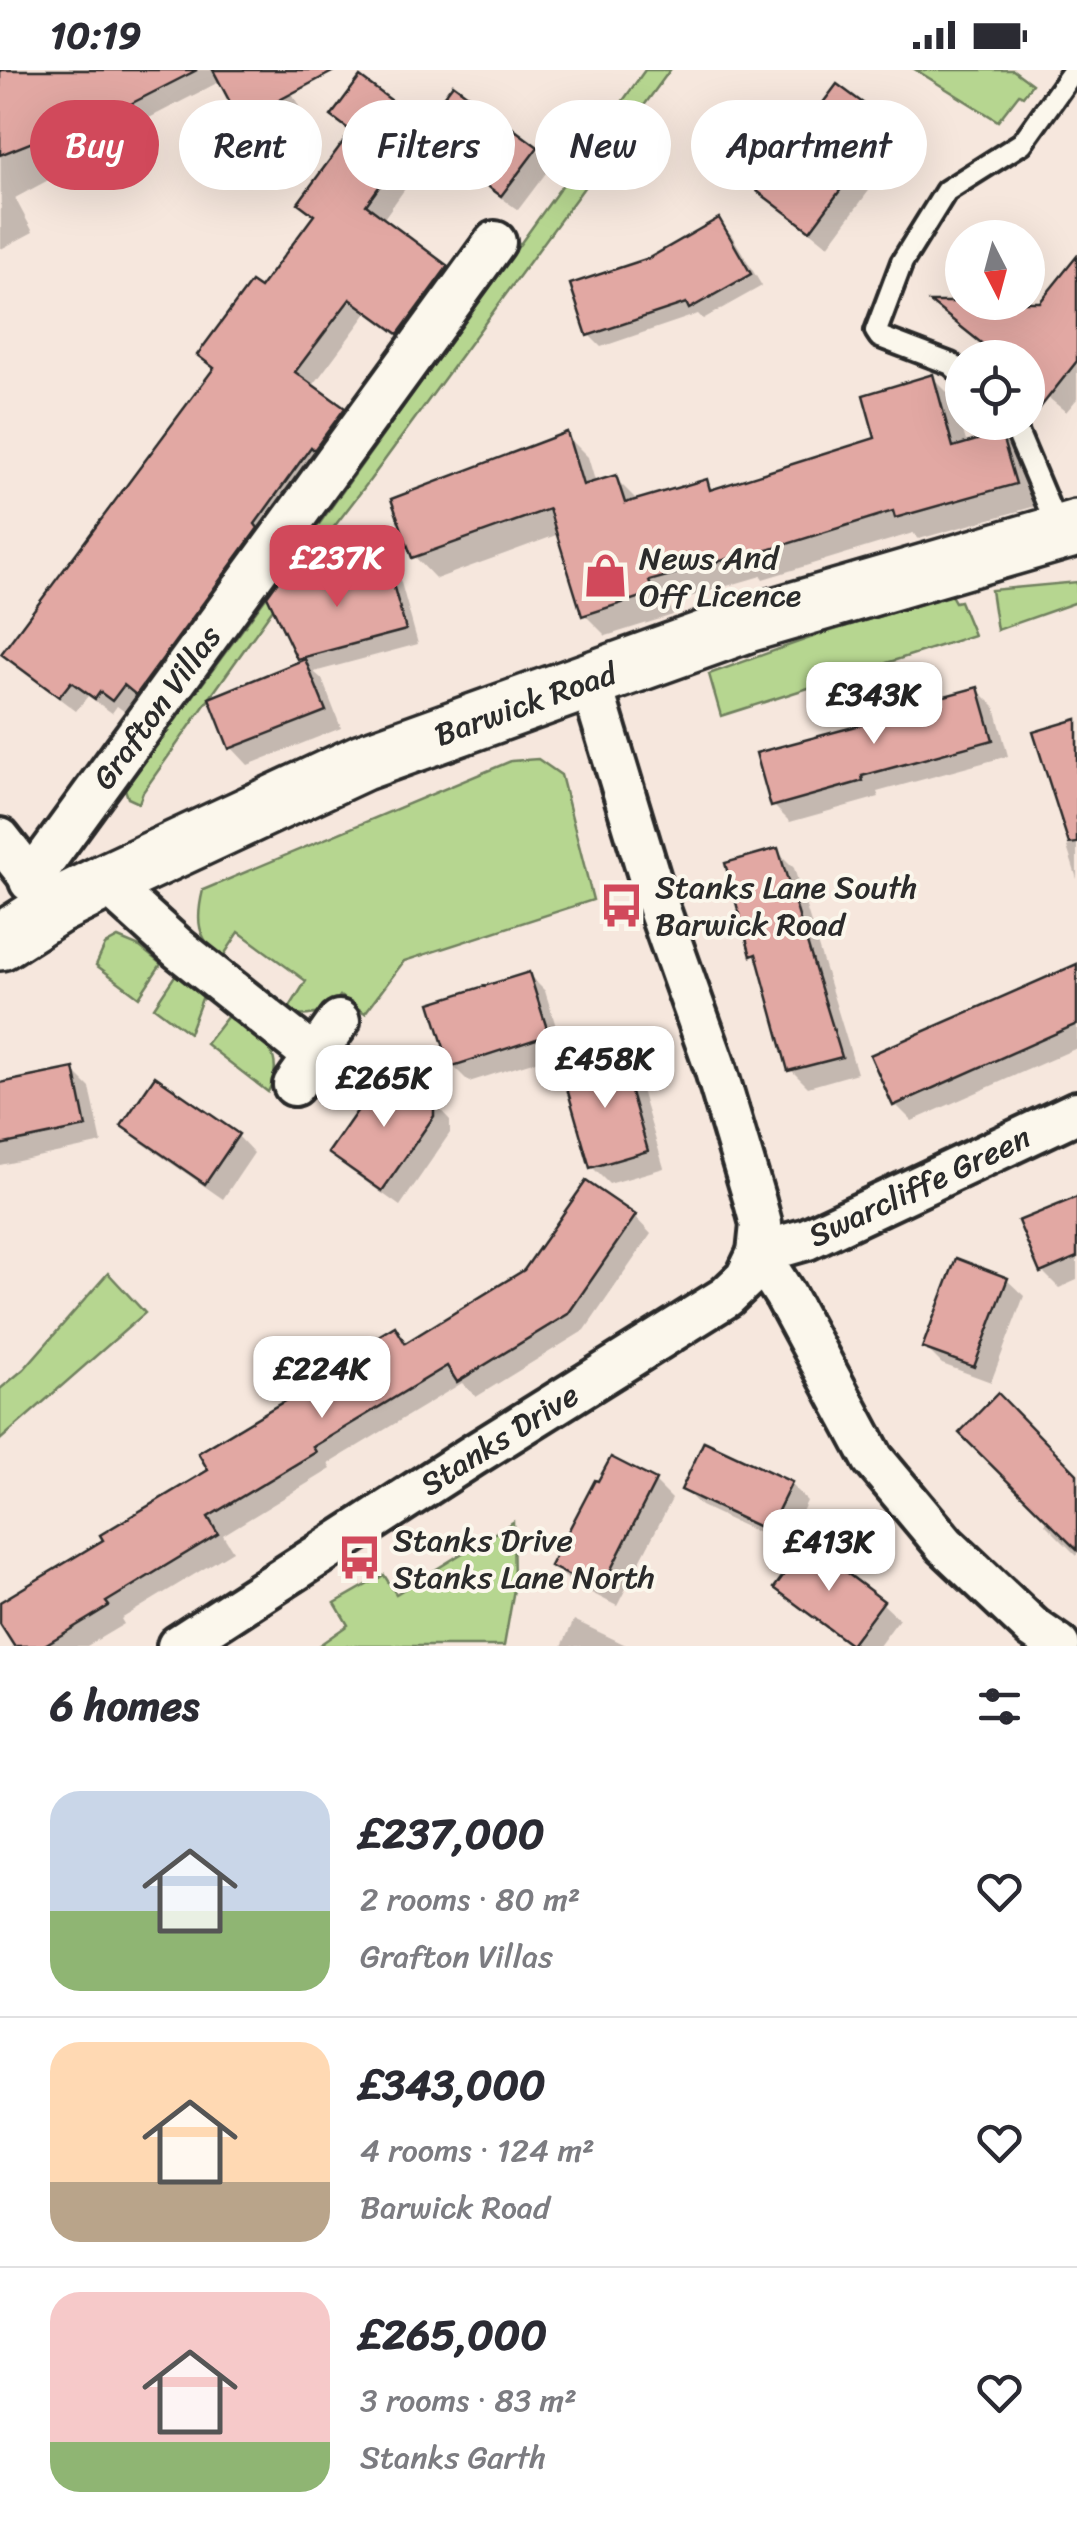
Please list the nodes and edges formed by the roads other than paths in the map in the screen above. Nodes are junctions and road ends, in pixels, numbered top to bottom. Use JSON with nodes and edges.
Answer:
{"nodes":[{"id":1,"x":1074,"y":70,"type":"edge"},
{"id":2,"x":495,"y":242,"type":"dead end"},
{"id":3,"x":945,"y":362,"type":"edge"},
{"id":4,"x":1022,"y":440,"type":"edge"},
{"id":5,"x":1068,"y":531,"type":"edge"},
{"id":6,"x":590,"y":680,"type":"junction"},
{"id":7,"x":0,"y":839,"type":"edge"},
{"id":8,"x":105,"y":882,"type":"junction"},
{"id":9,"x":43,"y":894,"type":"junction"},
{"id":10,"x":0,"y":942,"type":"edge"},
{"id":11,"x":339,"y":1021,"type":"dead end"},
{"id":12,"x":1077,"y":1112,"type":"edge"},
{"id":13,"x":758,"y":1253,"type":"junction"},
{"id":14,"x":178,"y":1646,"type":"edge"},
{"id":15,"x":1059,"y":1646,"type":"edge"}],
"edges":[{"from":1,"to":3,"type":"lane"},
{"from":2,"to":9,"type":"street","name":"Grafton Villas"},
{"from":4,"to":5,"type":"lane"},
{"from":5,"to":6,"type":"street","name":"Barwick Road"},
{"from":6,"to":8,"type":"street","name":"Barwick Road"},
{"from":6,"to":13,"type":"street"},
{"from":7,"to":9,"type":"street"},
{"from":8,"to":9,"type":"street","name":"Barwick Road"},
{"from":8,"to":11,"type":"street"},
{"from":9,"to":10,"type":"street","name":"Barwick Road"},
{"from":12,"to":13,"type":"street","name":"Swarcliffe Green"},
{"from":13,"to":14,"type":"street","name":"Stanks Drive"},
{"from":13,"to":15,"type":"street"}]}
